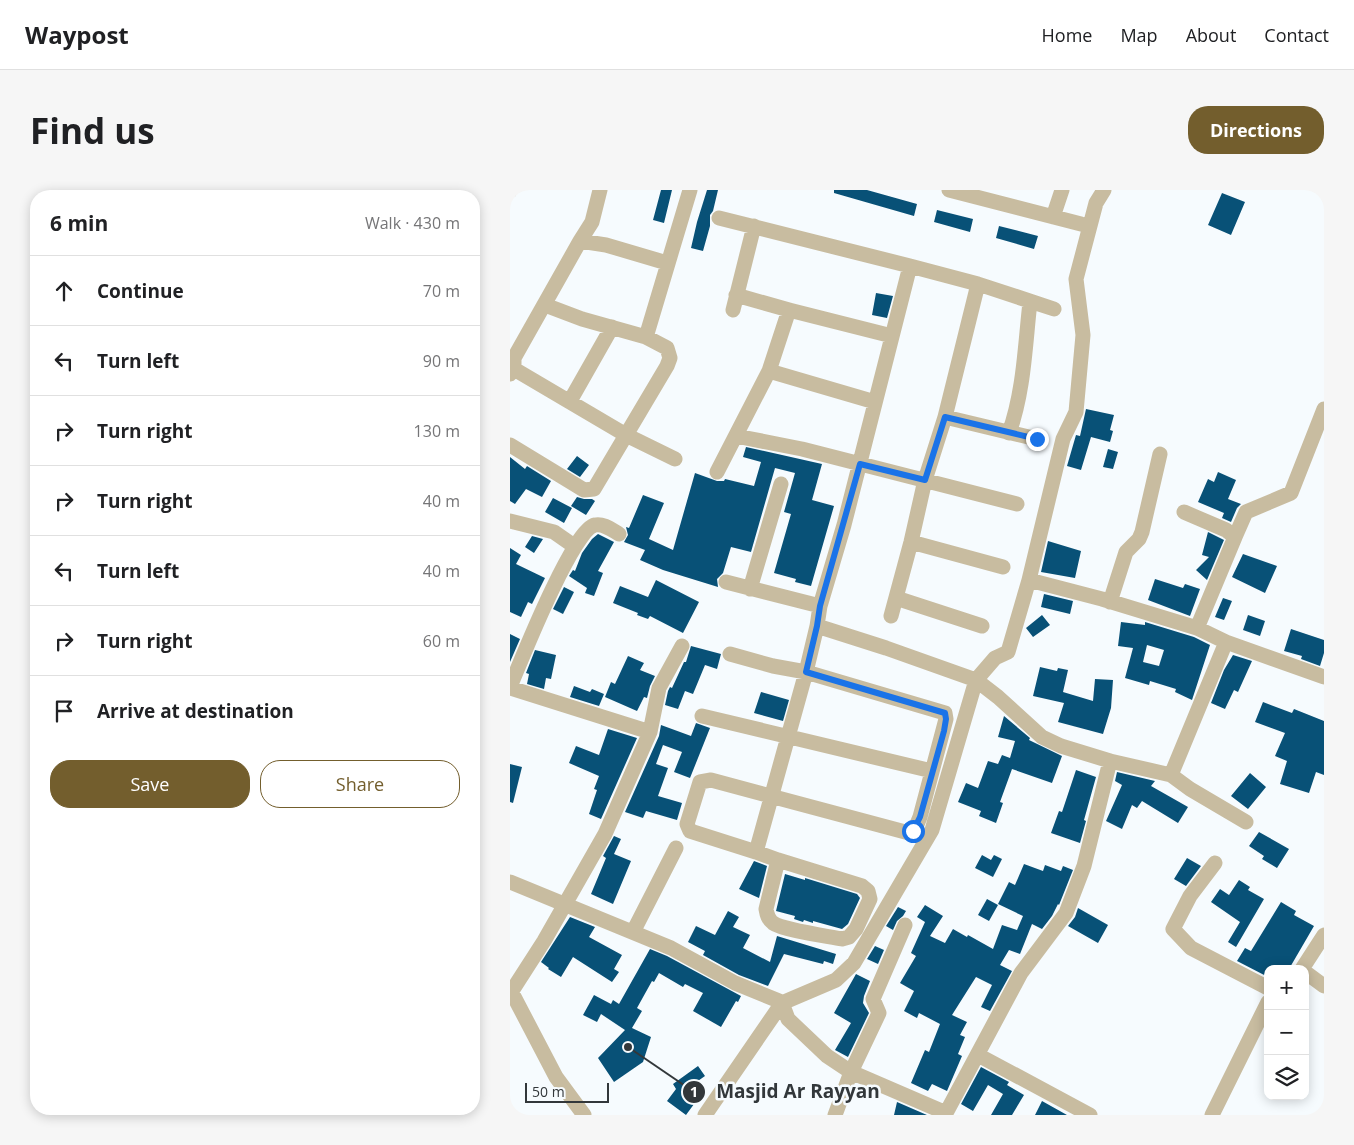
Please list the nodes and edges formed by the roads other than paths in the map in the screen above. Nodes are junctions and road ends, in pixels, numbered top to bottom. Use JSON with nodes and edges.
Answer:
{"nodes":[{"id":1,"x":600,"y":190,"type":"edge"},
{"id":2,"x":690,"y":190,"type":"edge"},
{"id":3,"x":949,"y":190,"type":"edge"},
{"id":4,"x":1062,"y":190,"type":"edge"},
{"id":5,"x":1104,"y":190,"type":"edge"},
{"id":6,"x":976,"y":193,"type":"edge"},
{"id":7,"x":1053,"y":217,"type":"junction"},
{"id":8,"x":719,"y":218,"type":"dead end"},
{"id":9,"x":1081,"y":224,"type":"dead end"},
{"id":10,"x":754,"y":226,"type":"junction"},
{"id":11,"x":580,"y":241,"type":"junction"},
{"id":12,"x":667,"y":263,"type":"junction"},
{"id":13,"x":910,"y":266,"type":"junction"},
{"id":14,"x":978,"y":284,"type":"junction"},
{"id":15,"x":1030,"y":302,"type":"junction"},
{"id":16,"x":545,"y":305,"type":"junction"},
{"id":17,"x":1054,"y":309,"type":"dead end"},
{"id":18,"x":789,"y":310,"type":"junction"},
{"id":19,"x":612,"y":327,"type":"junction"},
{"id":20,"x":646,"y":336,"type":"junction"},
{"id":21,"x":892,"y":336,"type":"junction"},
{"id":22,"x":769,"y":371,"type":"junction"},
{"id":23,"x":512,"y":372,"type":"edge"},
{"id":24,"x":570,"y":401,"type":"junction"},
{"id":25,"x":875,"y":402,"type":"junction"},
{"id":26,"x":1324,"y":409,"type":"edge"},
{"id":27,"x":945,"y":417,"type":"junction"},
{"id":28,"x":1009,"y":433,"type":"junction"},
{"id":29,"x":626,"y":435,"type":"junction"},
{"id":30,"x":736,"y":436,"type":"junction"},
{"id":31,"x":1037,"y":439,"type":"dead end"},
{"id":32,"x":510,"y":445,"type":"edge"},
{"id":33,"x":1160,"y":454,"type":"dead end"},
{"id":34,"x":675,"y":459,"type":"dead end"},
{"id":35,"x":860,"y":464,"type":"junction"},
{"id":36,"x":717,"y":472,"type":"dead end"},
{"id":37,"x":925,"y":480,"type":"junction"},
{"id":38,"x":781,"y":484,"type":"dead end"},
{"id":39,"x":1017,"y":504,"type":"dead end"},
{"id":40,"x":1184,"y":512,"type":"dead end"},
{"id":41,"x":510,"y":521,"type":"edge"},
{"id":42,"x":620,"y":534,"type":"dead end"},
{"id":43,"x":1235,"y":537,"type":"junction"},
{"id":44,"x":911,"y":542,"type":"junction"},
{"id":45,"x":574,"y":546,"type":"junction"},
{"id":46,"x":1132,"y":559,"type":"dead end"},
{"id":47,"x":1003,"y":567,"type":"dead end"},
{"id":48,"x":1029,"y":580,"type":"junction"},
{"id":49,"x":726,"y":582,"type":"dead end"},
{"id":50,"x":750,"y":589,"type":"junction"},
{"id":51,"x":896,"y":598,"type":"junction"},
{"id":52,"x":1115,"y":603,"type":"junction"},
{"id":53,"x":820,"y":606,"type":"junction"},
{"id":54,"x":891,"y":616,"type":"dead end"},
{"id":55,"x":817,"y":626,"type":"junction"},
{"id":56,"x":982,"y":626,"type":"dead end"},
{"id":57,"x":1198,"y":628,"type":"junction"},
{"id":58,"x":1226,"y":642,"type":"junction"},
{"id":59,"x":682,"y":646,"type":"dead end"},
{"id":60,"x":730,"y":654,"type":"dead end"},
{"id":61,"x":806,"y":672,"type":"junction"},
{"id":62,"x":1324,"y":677,"type":"edge"},
{"id":63,"x":976,"y":680,"type":"junction"},
{"id":64,"x":510,"y":688,"type":"edge"},
{"id":65,"x":702,"y":716,"type":"dead end"},
{"id":66,"x":650,"y":732,"type":"junction"},
{"id":67,"x":789,"y":736,"type":"junction"},
{"id":68,"x":1110,"y":761,"type":"junction"},
{"id":69,"x":932,"y":771,"type":"junction"},
{"id":70,"x":1171,"y":775,"type":"junction"},
{"id":71,"x":770,"y":795,"type":"junction"},
{"id":72,"x":1246,"y":822,"type":"dead end"},
{"id":73,"x":676,"y":848,"type":"dead end"},
{"id":74,"x":756,"y":852,"type":"junction"},
{"id":75,"x":778,"y":860,"type":"junction"},
{"id":76,"x":1215,"y":863,"type":"dead end"},
{"id":77,"x":510,"y":882,"type":"edge"},
{"id":78,"x":564,"y":904,"type":"junction"},
{"id":79,"x":905,"y":925,"type":"dead end"},
{"id":80,"x":632,"y":932,"type":"junction"},
{"id":81,"x":1324,"y":935,"type":"edge"},
{"id":82,"x":1305,"y":965,"type":"edge"},
{"id":83,"x":1309,"y":975,"type":"edge"},
{"id":84,"x":1264,"y":986,"type":"edge"},
{"id":85,"x":1324,"y":986,"type":"edge"},
{"id":86,"x":511,"y":991,"type":"edge"},
{"id":87,"x":782,"y":1003,"type":"junction"},
{"id":88,"x":1264,"y":1010,"type":"edge"},
{"id":89,"x":978,"y":1055,"type":"junction"},
{"id":90,"x":851,"y":1072,"type":"junction"},
{"id":91,"x":947,"y":1114,"type":"edge"},
{"id":92,"x":584,"y":1115,"type":"edge"},
{"id":93,"x":705,"y":1115,"type":"edge"},
{"id":94,"x":835,"y":1115,"type":"edge"},
{"id":95,"x":1090,"y":1115,"type":"edge"},
{"id":96,"x":1212,"y":1115,"type":"edge"}],
"edges":[{"from":1,"to":11,"type":"street"},
{"from":2,"to":12,"type":"street"},
{"from":3,"to":6,"type":"street"},
{"from":4,"to":7,"type":"street"},
{"from":5,"to":48,"type":"street"},
{"from":6,"to":7,"type":"street"},
{"from":7,"to":9,"type":"street"},
{"from":8,"to":10,"type":"street"},
{"from":10,"to":13,"type":"street"},
{"from":10,"to":18,"type":"street"},
{"from":11,"to":12,"type":"street"},
{"from":11,"to":16,"type":"street"},
{"from":12,"to":20,"type":"street"},
{"from":13,"to":14,"type":"street"},
{"from":13,"to":21,"type":"street"},
{"from":14,"to":15,"type":"street"},
{"from":14,"to":27,"type":"street"},
{"from":15,"to":17,"type":"street"},
{"from":15,"to":28,"type":"street"},
{"from":16,"to":19,"type":"street"},
{"from":16,"to":23,"type":"street"},
{"from":18,"to":21,"type":"street"},
{"from":18,"to":22,"type":"street"},
{"from":19,"to":20,"type":"street"},
{"from":19,"to":24,"type":"street"},
{"from":20,"to":29,"type":"street"},
{"from":21,"to":25,"type":"street"},
{"from":22,"to":25,"type":"street"},
{"from":22,"to":30,"type":"street"},
{"from":23,"to":24,"type":"street"},
{"from":24,"to":29,"type":"street"},
{"from":25,"to":35,"type":"street"},
{"from":26,"to":43,"type":"street"},
{"from":27,"to":28,"type":"street"},
{"from":27,"to":37,"type":"street"},
{"from":28,"to":31,"type":"street"},
{"from":29,"to":32,"type":"street"},
{"from":29,"to":34,"type":"street"},
{"from":30,"to":35,"type":"street"},
{"from":30,"to":36,"type":"street"},
{"from":33,"to":52,"type":"street"},
{"from":35,"to":37,"type":"street"},
{"from":35,"to":53,"type":"street"},
{"from":37,"to":39,"type":"street"},
{"from":37,"to":44,"type":"street"},
{"from":38,"to":50,"type":"street"},
{"from":40,"to":43,"type":"street"},
{"from":41,"to":45,"type":"street"},
{"from":42,"to":45,"type":"street"},
{"from":43,"to":57,"type":"street"},
{"from":44,"to":47,"type":"street"},
{"from":44,"to":51,"type":"street"},
{"from":45,"to":64,"type":"street"},
{"from":46,"to":52,"type":"street"},
{"from":48,"to":52,"type":"street"},
{"from":48,"to":63,"type":"street"},
{"from":49,"to":50,"type":"street"},
{"from":50,"to":53,"type":"street"},
{"from":51,"to":54,"type":"street"},
{"from":51,"to":56,"type":"street"},
{"from":52,"to":57,"type":"street"},
{"from":53,"to":55,"type":"street"},
{"from":55,"to":61,"type":"street"},
{"from":55,"to":63,"type":"street"},
{"from":57,"to":58,"type":"street"},
{"from":58,"to":62,"type":"street"},
{"from":58,"to":70,"type":"street"},
{"from":59,"to":66,"type":"street"},
{"from":60,"to":61,"type":"street"},
{"from":61,"to":67,"type":"street"},
{"from":61,"to":69,"type":"street"},
{"from":63,"to":68,"type":"street"},
{"from":63,"to":87,"type":"street"},
{"from":64,"to":66,"type":"street"},
{"from":65,"to":67,"type":"street"},
{"from":66,"to":78,"type":"street"},
{"from":67,"to":69,"type":"street"},
{"from":67,"to":71,"type":"street"},
{"from":68,"to":70,"type":"street"},
{"from":68,"to":89,"type":"street"},
{"from":69,"to":71,"type":"street"},
{"from":70,"to":72,"type":"street"},
{"from":71,"to":74,"type":"street"},
{"from":71,"to":74,"type":"street"},
{"from":73,"to":80,"type":"street"},
{"from":74,"to":75,"type":"street"},
{"from":75,"to":75,"type":"street"},
{"from":76,"to":84,"type":"street"},
{"from":77,"to":78,"type":"street"},
{"from":78,"to":80,"type":"street"},
{"from":78,"to":86,"type":"street"},
{"from":79,"to":90,"type":"street"},
{"from":80,"to":87,"type":"street"},
{"from":81,"to":82,"type":"street"},
{"from":83,"to":85,"type":"street"},
{"from":86,"to":92,"type":"street"},
{"from":87,"to":90,"type":"street"},
{"from":87,"to":93,"type":"street"},
{"from":88,"to":96,"type":"street"},
{"from":89,"to":91,"type":"street"},
{"from":89,"to":95,"type":"street"},
{"from":90,"to":91,"type":"street"},
{"from":90,"to":94,"type":"street"}]}
